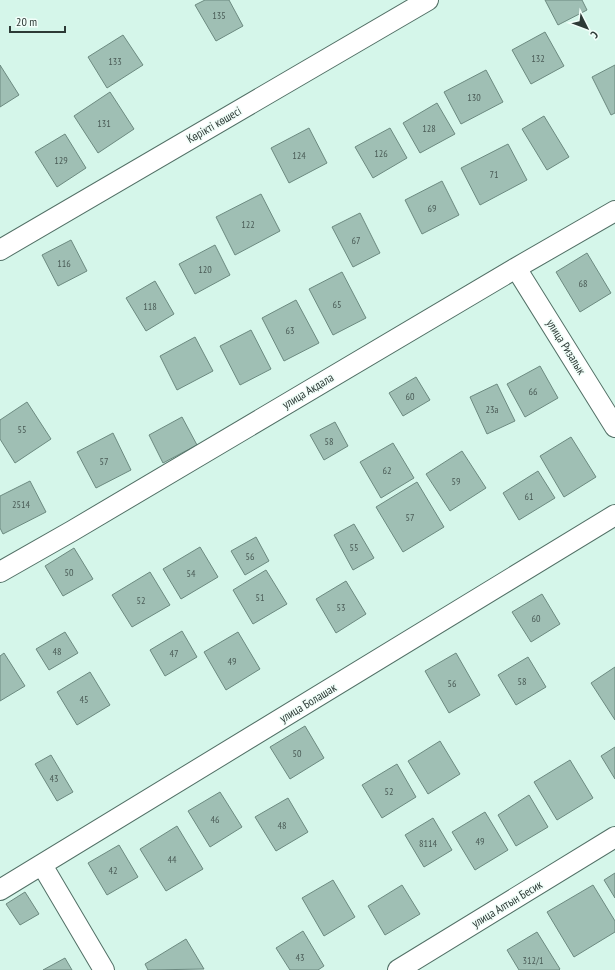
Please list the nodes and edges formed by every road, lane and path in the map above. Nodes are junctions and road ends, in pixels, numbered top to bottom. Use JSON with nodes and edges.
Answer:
{"nodes":[{"id":1,"x":428,"y":0,"type":"edge"},
{"id":2,"x":615,"y":211,"type":"edge"},
{"id":3,"x":0,"y":250,"type":"edge"},
{"id":4,"x":516,"y":268,"type":"junction"},
{"id":5,"x":615,"y":427,"type":"edge"},
{"id":6,"x":615,"y":515,"type":"edge"},
{"id":7,"x":0,"y":572,"type":"edge"},
{"id":8,"x":615,"y":837,"type":"edge"},
{"id":9,"x":42,"y":865,"type":"junction"},
{"id":10,"x":0,"y":890,"type":"edge"},
{"id":11,"x":104,"y":970,"type":"edge"},
{"id":12,"x":398,"y":970,"type":"edge"}],
"edges":[{"from":1,"to":3,"type":"street","name":"Көрікті көшесі"},
{"from":2,"to":4,"type":"street","name":"улица Акдала"},
{"from":4,"to":5,"type":"street","name":"улица Ризалык"},
{"from":4,"to":7,"type":"street","name":"улица Акдала"},
{"from":6,"to":9,"type":"street","name":"улица Болашак"},
{"from":8,"to":12,"type":"street","name":"улица Алтын Бесик"},
{"from":9,"to":10,"type":"street","name":"улица Болашак"},
{"from":9,"to":11,"type":"street"}]}
